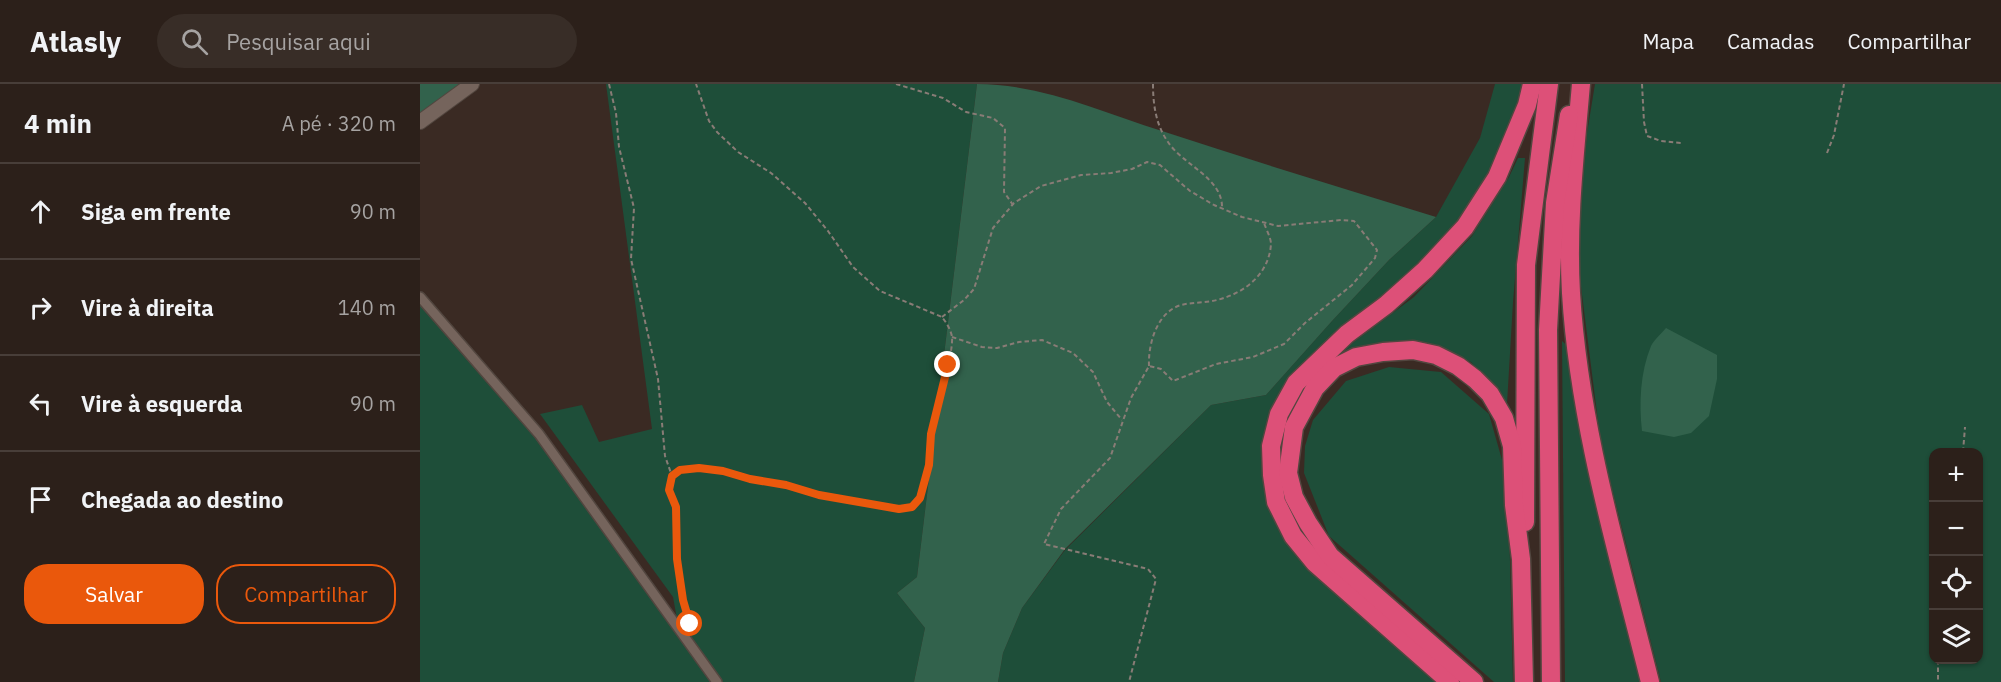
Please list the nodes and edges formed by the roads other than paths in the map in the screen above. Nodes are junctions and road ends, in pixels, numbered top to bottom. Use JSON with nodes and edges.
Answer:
{"nodes":[{"id":1,"x":472,"y":84,"type":"edge"},
{"id":2,"x":1532,"y":84,"type":"edge"},
{"id":3,"x":1549,"y":84,"type":"edge"},
{"id":4,"x":1575,"y":84,"type":"edge"},
{"id":5,"x":1581,"y":84,"type":"edge"},
{"id":6,"x":420,"y":122,"type":"edge"},
{"id":7,"x":420,"y":297,"type":"edge"},
{"id":8,"x":1521,"y":559,"type":"junction"},
{"id":9,"x":717,"y":682,"type":"edge"},
{"id":10,"x":1450,"y":682,"type":"edge"},
{"id":11,"x":1474,"y":682,"type":"edge"},
{"id":12,"x":1524,"y":682,"type":"edge"},
{"id":13,"x":1551,"y":682,"type":"edge"},
{"id":14,"x":1650,"y":682,"type":"edge"}],
"edges":[{"from":1,"to":6,"type":"street"},
{"from":2,"to":10,"type":"highway"},
{"from":3,"to":8,"type":"highway"},
{"from":4,"to":13,"type":"highway"},
{"from":5,"to":14,"type":"highway"},
{"from":7,"to":9,"type":"street"},
{"from":8,"to":11,"type":"highway"},
{"from":8,"to":12,"type":"highway"}]}
